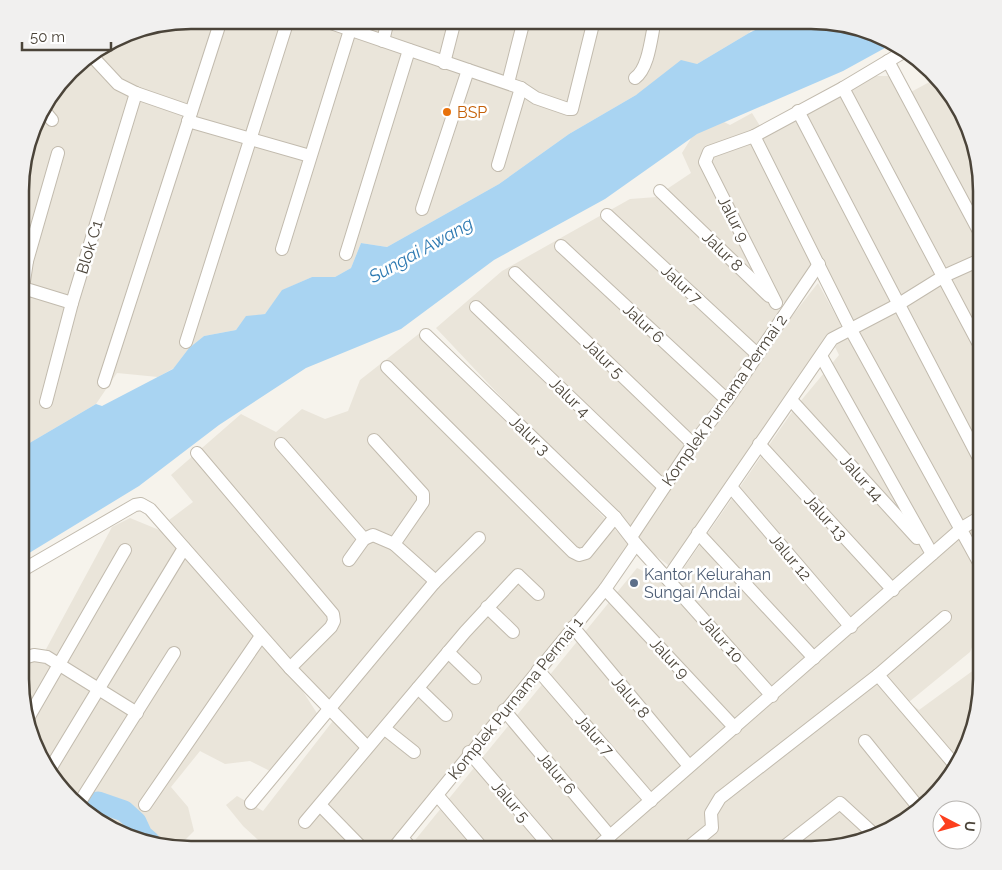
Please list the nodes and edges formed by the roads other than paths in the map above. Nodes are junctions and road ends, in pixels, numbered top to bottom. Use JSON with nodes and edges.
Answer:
{"nodes":[{"id":1,"x":218,"y":29,"type":"edge"},
{"id":2,"x":285,"y":29,"type":"edge"},
{"id":3,"x":386,"y":29,"type":"edge"},
{"id":4,"x":453,"y":29,"type":"edge"},
{"id":5,"x":522,"y":29,"type":"edge"},
{"id":6,"x":592,"y":29,"type":"edge"},
{"id":7,"x":653,"y":29,"type":"edge"},
{"id":8,"x":350,"y":30,"type":"joint"},
{"id":9,"x":383,"y":41,"type":"junction"},
{"id":10,"x":409,"y":50,"type":"junction"},
{"id":11,"x":899,"y":55,"type":"edge"},
{"id":12,"x":96,"y":60,"type":"edge"},
{"id":13,"x":888,"y":61,"type":"junction"},
{"id":14,"x":444,"y":63,"type":"junction"},
{"id":15,"x":468,"y":70,"type":"junction"},
{"id":16,"x":635,"y":78,"type":"dead end"},
{"id":17,"x":508,"y":83,"type":"junction"},
{"id":18,"x":521,"y":88,"type":"junction"},
{"id":19,"x":843,"y":88,"type":"junction"},
{"id":20,"x":136,"y":93,"type":"junction"},
{"id":21,"x":798,"y":111,"type":"junction"},
{"id":22,"x":48,"y":115,"type":"edge"},
{"id":23,"x":190,"y":116,"type":"junction"},
{"id":24,"x":52,"y":120,"type":"dead end"},
{"id":25,"x":754,"y":136,"type":"junction"},
{"id":26,"x":250,"y":138,"type":"junction"},
{"id":27,"x":58,"y":153,"type":"dead end"},
{"id":28,"x":310,"y":156,"type":"junction"},
{"id":29,"x":498,"y":164,"type":"dead end"},
{"id":30,"x":660,"y":191,"type":"dead end"},
{"id":31,"x":422,"y":209,"type":"dead end"},
{"id":32,"x":607,"y":215,"type":"dead end"},
{"id":33,"x":973,"y":220,"type":"edge"},
{"id":34,"x":29,"y":243,"type":"edge"},
{"id":35,"x":561,"y":246,"type":"dead end"},
{"id":36,"x":282,"y":249,"type":"dead end"},
{"id":37,"x":346,"y":254,"type":"dead end"},
{"id":38,"x":973,"y":263,"type":"edge"},
{"id":39,"x":819,"y":264,"type":"junction"},
{"id":40,"x":515,"y":273,"type":"dead end"},
{"id":41,"x":944,"y":276,"type":"junction"},
{"id":42,"x":29,"y":293,"type":"edge"},
{"id":43,"x":72,"y":302,"type":"junction"},
{"id":44,"x":899,"y":304,"type":"junction"},
{"id":45,"x":476,"y":306,"type":"dead end"},
{"id":46,"x":781,"y":307,"type":"junction"},
{"id":47,"x":851,"y":330,"type":"junction"},
{"id":48,"x":973,"y":332,"type":"edge"},
{"id":49,"x":426,"y":335,"type":"dead end"},
{"id":50,"x":186,"y":342,"type":"dead end"},
{"id":51,"x":757,"y":354,"type":"junction"},
{"id":52,"x":821,"y":356,"type":"junction"},
{"id":53,"x":387,"y":367,"type":"dead end"},
{"id":54,"x":104,"y":382,"type":"dead end"},
{"id":55,"x":726,"y":400,"type":"junction"},
{"id":56,"x":792,"y":401,"type":"junction"},
{"id":57,"x":46,"y":402,"type":"dead end"},
{"id":58,"x":374,"y":440,"type":"dead end"},
{"id":59,"x":281,"y":444,"type":"dead end"},
{"id":60,"x":693,"y":444,"type":"junction"},
{"id":61,"x":759,"y":444,"type":"junction"},
{"id":62,"x":973,"y":447,"type":"edge"},
{"id":63,"x":197,"y":454,"type":"dead end"},
{"id":64,"x":731,"y":486,"type":"junction"},
{"id":65,"x":664,"y":487,"type":"junction"},
{"id":66,"x":614,"y":517,"type":"junction"},
{"id":67,"x":973,"y":521,"type":"edge"},
{"id":68,"x":962,"y":528,"type":"junction"},
{"id":69,"x":698,"y":533,"type":"junction"},
{"id":70,"x":364,"y":538,"type":"junction"},
{"id":71,"x":479,"y":538,"type":"dead end"},
{"id":72,"x":634,"y":541,"type":"junction"},
{"id":73,"x":394,"y":544,"type":"junction"},
{"id":74,"x":184,"y":548,"type":"junction"},
{"id":75,"x":125,"y":550,"type":"dead end"},
{"id":76,"x":973,"y":550,"type":"edge"},
{"id":77,"x":932,"y":554,"type":"junction"},
{"id":78,"x":349,"y":560,"type":"dead end"},
{"id":79,"x":29,"y":566,"type":"edge"},
{"id":80,"x":668,"y":578,"type":"junction"},
{"id":81,"x":434,"y":583,"type":"junction"},
{"id":82,"x":605,"y":589,"type":"junction"},
{"id":83,"x":893,"y":590,"type":"junction"},
{"id":84,"x":538,"y":594,"type":"dead end"},
{"id":85,"x":487,"y":607,"type":"junction"},
{"id":86,"x":945,"y":617,"type":"dead end"},
{"id":87,"x":573,"y":627,"type":"junction"},
{"id":88,"x":851,"y":627,"type":"junction"},
{"id":89,"x":513,"y":632,"type":"dead end"},
{"id":90,"x":261,"y":636,"type":"junction"},
{"id":91,"x":448,"y":652,"type":"junction"},
{"id":92,"x":174,"y":653,"type":"dead end"},
{"id":93,"x":29,"y":656,"type":"edge"},
{"id":94,"x":814,"y":658,"type":"junction"},
{"id":95,"x":59,"y":664,"type":"junction"},
{"id":96,"x":290,"y":668,"type":"junction"},
{"id":97,"x":538,"y":670,"type":"junction"},
{"id":98,"x":878,"y":675,"type":"junction"},
{"id":99,"x":475,"y":678,"type":"dead end"},
{"id":100,"x":418,"y":688,"type":"junction"},
{"id":101,"x":98,"y":689,"type":"junction"},
{"id":102,"x":772,"y":696,"type":"junction"},
{"id":103,"x":329,"y":709,"type":"junction"},
{"id":104,"x":504,"y":710,"type":"junction"},
{"id":105,"x":32,"y":711,"type":"edge"},
{"id":106,"x":137,"y":713,"type":"junction"},
{"id":107,"x":446,"y":715,"type":"dead end"},
{"id":108,"x":735,"y":728,"type":"junction"},
{"id":109,"x":385,"y":729,"type":"junction"},
{"id":110,"x":865,"y":741,"type":"dead end"},
{"id":111,"x":367,"y":747,"type":"junction"},
{"id":112,"x":414,"y":752,"type":"dead end"},
{"id":113,"x":469,"y":752,"type":"junction"},
{"id":114,"x":951,"y":760,"type":"edge"},
{"id":115,"x":53,"y":764,"type":"edge"},
{"id":116,"x":689,"y":766,"type":"junction"},
{"id":117,"x":437,"y":795,"type":"junction"},
{"id":118,"x":82,"y":800,"type":"edge"},
{"id":119,"x":652,"y":801,"type":"junction"},
{"id":120,"x":251,"y":803,"type":"dead end"},
{"id":121,"x":915,"y":803,"type":"edge"},
{"id":122,"x":146,"y":806,"type":"dead end"},
{"id":123,"x":321,"y":806,"type":"junction"},
{"id":124,"x":305,"y":822,"type":"dead end"},
{"id":125,"x":870,"y":830,"type":"edge"},
{"id":126,"x":610,"y":836,"type":"junction"},
{"id":127,"x":402,"y":838,"type":"junction"},
{"id":128,"x":355,"y":841,"type":"edge"},
{"id":129,"x":400,"y":841,"type":"edge"},
{"id":130,"x":405,"y":841,"type":"edge"},
{"id":131,"x":476,"y":841,"type":"edge"},
{"id":132,"x":546,"y":841,"type":"edge"},
{"id":133,"x":604,"y":841,"type":"edge"},
{"id":134,"x":696,"y":841,"type":"edge"},
{"id":135,"x":791,"y":841,"type":"edge"}],
"edges":[{"from":1,"to":23,"type":"street"},
{"from":2,"to":26,"type":"street"},
{"from":3,"to":9,"type":"street"},
{"from":4,"to":14,"type":"street"},
{"from":5,"to":17,"type":"street"},
{"from":6,"to":18,"type":"street"},
{"from":7,"to":16,"type":"street"},
{"from":8,"to":9,"type":"street"},
{"from":8,"to":28,"type":"street"},
{"from":9,"to":10,"type":"street"},
{"from":10,"to":14,"type":"street"},
{"from":10,"to":37,"type":"street"},
{"from":11,"to":13,"type":"street"},
{"from":12,"to":20,"type":"street"},
{"from":13,"to":19,"type":"street"},
{"from":13,"to":33,"type":"street"},
{"from":14,"to":15,"type":"street"},
{"from":15,"to":17,"type":"street"},
{"from":15,"to":31,"type":"street"},
{"from":17,"to":18,"type":"street"},
{"from":18,"to":29,"type":"street"},
{"from":19,"to":21,"type":"street"},
{"from":19,"to":41,"type":"street"},
{"from":20,"to":23,"type":"street"},
{"from":20,"to":43,"type":"street","name":"Blok C1"},
{"from":21,"to":25,"type":"street"},
{"from":21,"to":44,"type":"street"},
{"from":22,"to":24,"type":"street"},
{"from":23,"to":26,"type":"street"},
{"from":23,"to":54,"type":"street"},
{"from":25,"to":39,"type":"street"},
{"from":25,"to":46,"type":"street","name":"Jalur 9"},
{"from":26,"to":28,"type":"street"},
{"from":26,"to":50,"type":"street"},
{"from":27,"to":34,"type":"street"},
{"from":28,"to":36,"type":"street"},
{"from":30,"to":46,"type":"street","name":"Jalur 8"},
{"from":32,"to":51,"type":"street","name":"Jalur 7"},
{"from":35,"to":55,"type":"street","name":"Jalur 6"},
{"from":38,"to":41,"type":"street"},
{"from":39,"to":46,"type":"street","name":"Komplek Purnama Permai 2"},
{"from":39,"to":47,"type":"street"},
{"from":40,"to":60,"type":"street","name":"Jalur 5"},
{"from":41,"to":44,"type":"street"},
{"from":41,"to":48,"type":"street"},
{"from":42,"to":43,"type":"street"},
{"from":43,"to":57,"type":"street","name":"Blok C1"},
{"from":44,"to":47,"type":"street"},
{"from":44,"to":62,"type":"street"},
{"from":45,"to":65,"type":"street","name":"Jalur 4"},
{"from":46,"to":51,"type":"street","name":"Komplek Purnama Permai 2"},
{"from":47,"to":52,"type":"street"},
{"from":47,"to":68,"type":"street"},
{"from":49,"to":66,"type":"street","name":"Jalur 3"},
{"from":51,"to":55,"type":"street","name":"Komplek Purnama Permai 2"},
{"from":52,"to":56,"type":"street"},
{"from":52,"to":77,"type":"street"},
{"from":53,"to":66,"type":"street"},
{"from":55,"to":60,"type":"street","name":"Komplek Purnama Permai 2"},
{"from":56,"to":61,"type":"street"},
{"from":56,"to":77,"type":"street","name":"Jalur 14"},
{"from":58,"to":73,"type":"street"},
{"from":59,"to":70,"type":"street"},
{"from":60,"to":65,"type":"street","name":"Komplek Purnama Permai 2"},
{"from":61,"to":64,"type":"street"},
{"from":61,"to":83,"type":"street","name":"Jalur 13"},
{"from":63,"to":96,"type":"street"},
{"from":64,"to":69,"type":"street"},
{"from":64,"to":88,"type":"street","name":"Jalur 12"},
{"from":65,"to":72,"type":"street","name":"Komplek Purnama Permai 2"},
{"from":66,"to":72,"type":"street","name":"Jalur 3"},
{"from":67,"to":68,"type":"street"},
{"from":68,"to":76,"type":"street"},
{"from":68,"to":77,"type":"street"},
{"from":69,"to":80,"type":"street"},
{"from":69,"to":94,"type":"street"},
{"from":70,"to":73,"type":"street"},
{"from":70,"to":78,"type":"street"},
{"from":71,"to":81,"type":"street"},
{"from":72,"to":80,"type":"street","name":"Jalur 10"},
{"from":72,"to":82,"type":"street","name":"Komplek Purnama Permai 1"},
{"from":73,"to":81,"type":"street"},
{"from":74,"to":79,"type":"street"},
{"from":74,"to":90,"type":"street"},
{"from":74,"to":101,"type":"street"},
{"from":75,"to":95,"type":"street"},
{"from":77,"to":83,"type":"street"},
{"from":80,"to":102,"type":"street","name":"Jalur 10"},
{"from":81,"to":103,"type":"street"},
{"from":82,"to":87,"type":"street","name":"Komplek Purnama Permai 1"},
{"from":82,"to":108,"type":"street","name":"Jalur 9"},
{"from":83,"to":88,"type":"street"},
{"from":84,"to":85,"type":"street"},
{"from":85,"to":89,"type":"street"},
{"from":85,"to":91,"type":"street"},
{"from":86,"to":98,"type":"street"},
{"from":87,"to":97,"type":"street","name":"Komplek Purnama Permai 1"},
{"from":87,"to":116,"type":"street","name":"Jalur 8"},
{"from":88,"to":94,"type":"street"},
{"from":90,"to":96,"type":"street"},
{"from":90,"to":122,"type":"street"},
{"from":91,"to":99,"type":"street"},
{"from":91,"to":100,"type":"street"},
{"from":92,"to":106,"type":"street"},
{"from":93,"to":95,"type":"street"},
{"from":94,"to":102,"type":"street"},
{"from":95,"to":101,"type":"street"},
{"from":95,"to":105,"type":"street"},
{"from":96,"to":103,"type":"street"},
{"from":97,"to":104,"type":"street","name":"Komplek Purnama Permai 1"},
{"from":97,"to":119,"type":"street","name":"Jalur 7"},
{"from":98,"to":114,"type":"street"},
{"from":98,"to":134,"type":"street"},
{"from":100,"to":107,"type":"street"},
{"from":100,"to":109,"type":"street"},
{"from":101,"to":106,"type":"street"},
{"from":101,"to":115,"type":"street"},
{"from":102,"to":108,"type":"street"},
{"from":103,"to":111,"type":"street"},
{"from":103,"to":120,"type":"street"},
{"from":104,"to":113,"type":"street","name":"Komplek Purnama Permai 1"},
{"from":104,"to":126,"type":"street","name":"Jalur 6"},
{"from":106,"to":118,"type":"street"},
{"from":108,"to":116,"type":"street"},
{"from":109,"to":111,"type":"street"},
{"from":109,"to":112,"type":"street"},
{"from":110,"to":121,"type":"street"},
{"from":111,"to":123,"type":"street"},
{"from":113,"to":117,"type":"street","name":"Komplek Purnama Permai 1"},
{"from":113,"to":132,"type":"street","name":"Jalur 5"},
{"from":116,"to":119,"type":"street"},
{"from":117,"to":127,"type":"street","name":"Komplek Purnama Permai 1"},
{"from":117,"to":131,"type":"street"},
{"from":119,"to":126,"type":"street"},
{"from":123,"to":124,"type":"street"},
{"from":123,"to":128,"type":"street"},
{"from":125,"to":135,"type":"street"},
{"from":126,"to":133,"type":"street"},
{"from":127,"to":129,"type":"street","name":"Komplek Purnama Permai 1"},
{"from":127,"to":130,"type":"street"}]}
